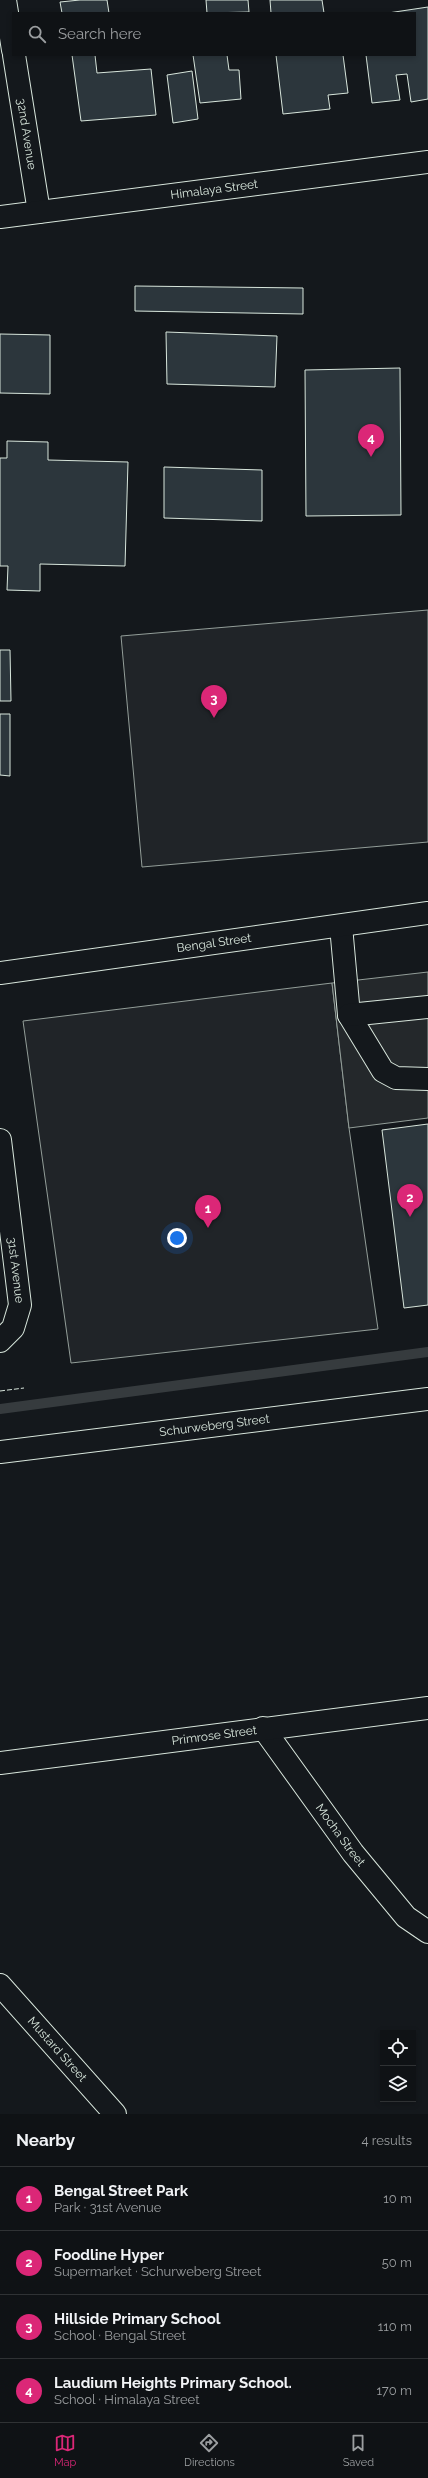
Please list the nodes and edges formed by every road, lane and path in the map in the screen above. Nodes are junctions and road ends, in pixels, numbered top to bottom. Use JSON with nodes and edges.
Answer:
{"nodes":[{"id":1,"x":5,"y":0,"type":"edge"},
{"id":2,"x":12,"y":44,"type":"edge"},
{"id":3,"x":14,"y":56,"type":"edge"},
{"id":4,"x":428,"y":162,"type":"edge"},
{"id":5,"x":39,"y":212,"type":"junction"},
{"id":6,"x":0,"y":217,"type":"edge"},
{"id":7,"x":428,"y":913,"type":"edge"},
{"id":8,"x":341,"y":926,"type":"junction"},
{"id":9,"x":0,"y":972,"type":"edge"},
{"id":10,"x":428,"y":1007,"type":"edge"},
{"id":11,"x":349,"y":1014,"type":"junction"},
{"id":12,"x":428,"y":1079,"type":"edge"},
{"id":13,"x":0,"y":1140,"type":"edge"},
{"id":14,"x":6,"y":1334,"type":"edge"},
{"id":15,"x":428,"y":1399,"type":"edge"},
{"id":16,"x":0,"y":1452,"type":"edge"},
{"id":17,"x":428,"y":1708,"type":"edge"},
{"id":18,"x":263,"y":1728,"type":"junction"},
{"id":19,"x":0,"y":1763,"type":"edge"},
{"id":20,"x":428,"y":1932,"type":"edge"},
{"id":21,"x":0,"y":1985,"type":"edge"},
{"id":22,"x":115,"y":2114,"type":"edge"}],
"edges":[{"from":1,"to":2,"type":"street"},
{"from":3,"to":5,"type":"street","name":"32nd Avenue"},
{"from":4,"to":5,"type":"street","name":"Himalaya Street"},
{"from":5,"to":6,"type":"street","name":"Himalaya Street"},
{"from":7,"to":8,"type":"street","name":"Bengal Street"},
{"from":8,"to":9,"type":"street","name":"Bengal Street"},
{"from":8,"to":11,"type":"street"},
{"from":10,"to":11,"type":"street"},
{"from":11,"to":12,"type":"street"},
{"from":13,"to":14,"type":"street","name":"31st Avenue"},
{"from":15,"to":16,"type":"street","name":"Schurweberg Street"},
{"from":17,"to":18,"type":"street","name":"Primrose Street"},
{"from":18,"to":19,"type":"street","name":"Primrose Street"},
{"from":18,"to":20,"type":"street","name":"Mocha Street"},
{"from":21,"to":22,"type":"street","name":"Mustard Street"}]}
